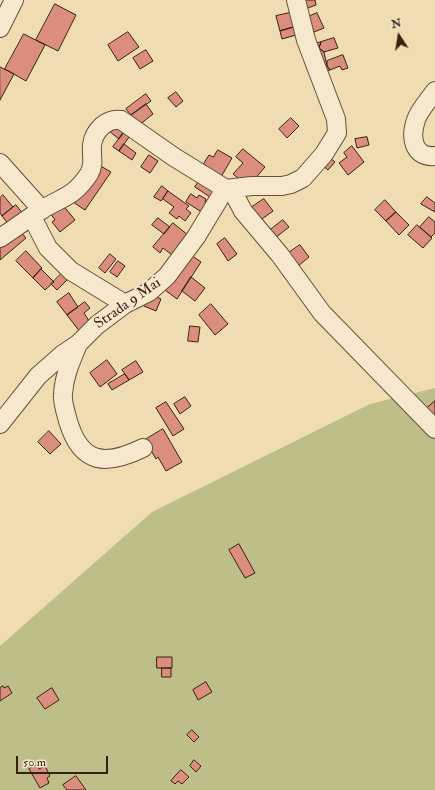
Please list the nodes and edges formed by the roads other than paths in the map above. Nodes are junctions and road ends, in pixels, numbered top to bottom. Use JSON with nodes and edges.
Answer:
{"nodes":[{"id":1,"x":14,"y":0,"type":"edge"},
{"id":2,"x":296,"y":0,"type":"edge"},
{"id":3,"x":0,"y":28,"type":"edge"},
{"id":4,"x":435,"y":90,"type":"edge"},
{"id":5,"x":435,"y":156,"type":"edge"},
{"id":6,"x":0,"y":163,"type":"edge"},
{"id":7,"x":225,"y":189,"type":"junction"},
{"id":8,"x":37,"y":213,"type":"junction"},
{"id":9,"x":0,"y":238,"type":"edge"},
{"id":10,"x":125,"y":304,"type":"junction"},
{"id":11,"x":78,"y":344,"type":"junction"},
{"id":12,"x":0,"y":424,"type":"edge"},
{"id":13,"x":435,"y":429,"type":"edge"},
{"id":14,"x":143,"y":448,"type":"dead end"}],
"edges":[{"from":1,"to":3,"type":"street"},
{"from":2,"to":7,"type":"street"},
{"from":4,"to":5,"type":"street"},
{"from":6,"to":8,"type":"street"},
{"from":7,"to":8,"type":"street"},
{"from":7,"to":10,"type":"street","name":"Strada 9 Mai"},
{"from":7,"to":13,"type":"street"},
{"from":8,"to":9,"type":"street"},
{"from":8,"to":10,"type":"street"},
{"from":10,"to":11,"type":"street","name":"Strada 9 Mai"},
{"from":11,"to":12,"type":"street","name":"Strada 9 Mai"},
{"from":11,"to":14,"type":"street"}]}
